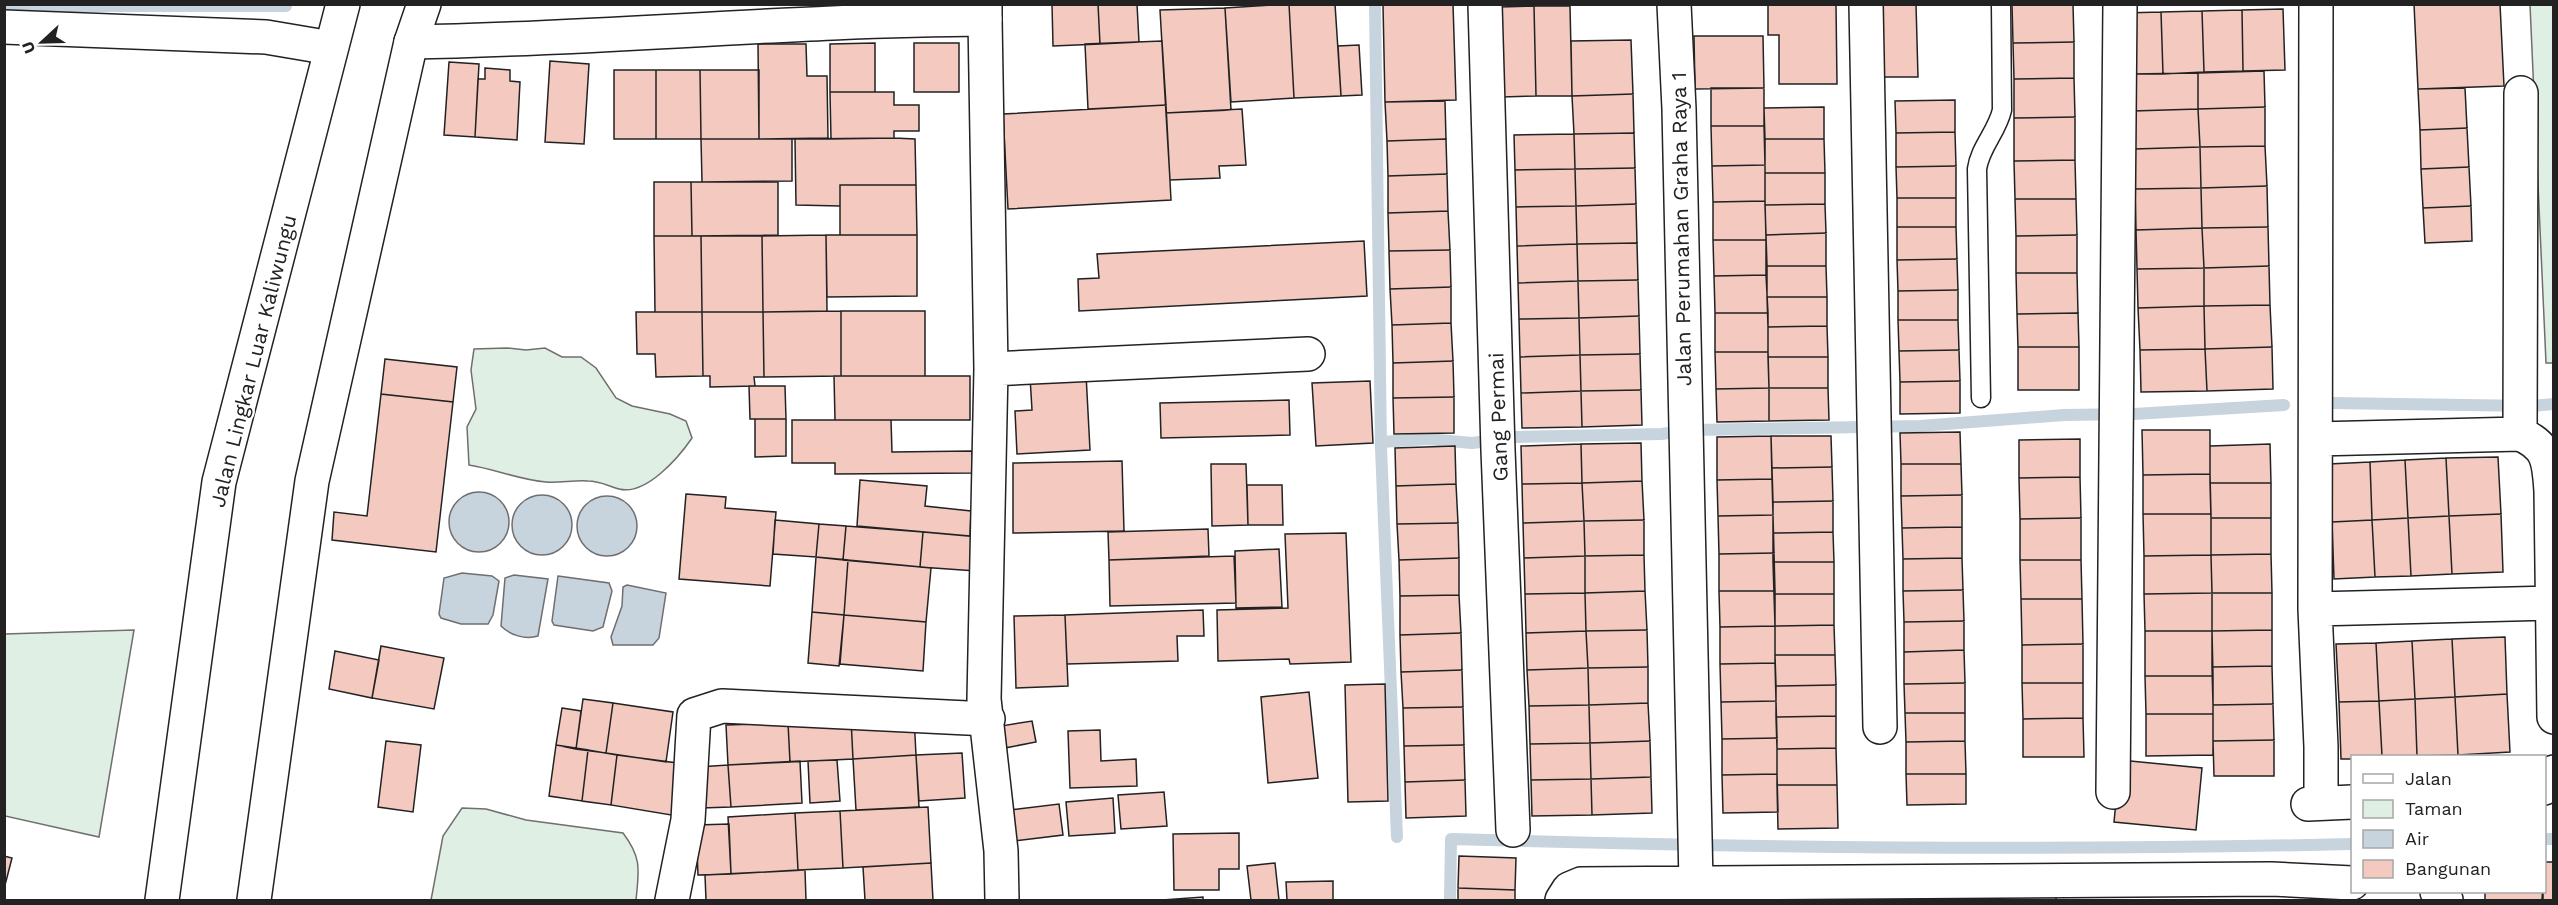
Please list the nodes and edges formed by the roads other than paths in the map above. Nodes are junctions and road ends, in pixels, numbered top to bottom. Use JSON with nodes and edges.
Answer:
{"nodes":[{"id":1,"x":343,"y":4,"type":"edge"},
{"id":2,"x":424,"y":4,"type":"edge"},
{"id":3,"x":2001,"y":4,"type":"edge"},
{"id":4,"x":2316,"y":4,"type":"edge"},
{"id":5,"x":1485,"y":5,"type":"edge"},
{"id":6,"x":2120,"y":7,"type":"edge"},
{"id":7,"x":985,"y":10,"type":"edge"},
{"id":8,"x":1866,"y":11,"type":"edge"},
{"id":9,"x":1675,"y":17,"type":"edge"},
{"id":10,"x":4,"y":27,"type":"edge"},
{"id":11,"x":411,"y":42,"type":"junction"},
{"id":12,"x":331,"y":48,"type":"junction"},
{"id":13,"x":2521,"y":93,"type":"dead end"},
{"id":14,"x":1308,"y":354,"type":"dead end"},
{"id":15,"x":991,"y":369,"type":"junction"},
{"id":16,"x":1981,"y":398,"type":"dead end"},
{"id":17,"x":2520,"y":434,"type":"junction"},
{"id":18,"x":2316,"y":439,"type":"junction"},
{"id":19,"x":2552,"y":603,"type":"junction"},
{"id":20,"x":2315,"y":609,"type":"junction"},
{"id":21,"x":2553,"y":717,"type":"edge"},
{"id":22,"x":988,"y":719,"type":"junction"},
{"id":23,"x":1880,"y":727,"type":"dead end"},
{"id":24,"x":2553,"y":772,"type":"edge"},
{"id":25,"x":2546,"y":786,"type":"edge"},
{"id":26,"x":2113,"y":792,"type":"dead end"},
{"id":27,"x":2327,"y":803,"type":"edge"},
{"id":28,"x":1513,"y":830,"type":"dead end"},
{"id":29,"x":1695,"y":876,"type":"junction"},
{"id":30,"x":2351,"y":884,"type":"edge"},
{"id":31,"x":1919,"y":890,"type":"edge"},
{"id":32,"x":2270,"y":890,"type":"edge"},
{"id":33,"x":2097,"y":891,"type":"edge"},
{"id":34,"x":1738,"y":892,"type":"edge"},
{"id":35,"x":162,"y":900,"type":"edge"},
{"id":36,"x":254,"y":900,"type":"edge"},
{"id":37,"x":672,"y":900,"type":"edge"},
{"id":38,"x":1002,"y":900,"type":"edge"},
{"id":39,"x":1562,"y":900,"type":"edge"}],
"edges":[{"from":1,"to":12,"type":"main road","name":"Jalan Lingkar Luar Kaliwungu"},
{"from":2,"to":11,"type":"main road"},
{"from":3,"to":16,"type":"lane"},
{"from":4,"to":18,"type":"main road"},
{"from":5,"to":28,"type":"main road","name":"Gang Permai"},
{"from":6,"to":26,"type":"main road"},
{"from":7,"to":11,"type":"main road"},
{"from":7,"to":15,"type":"main road"},
{"from":8,"to":23,"type":"main road"},
{"from":9,"to":29,"type":"main road","name":"Jalan Perumahan Graha Raya 1"},
{"from":10,"to":12,"type":"main road"},
{"from":11,"to":36,"type":"main road"},
{"from":12,"to":35,"type":"main road","name":"Jalan Lingkar Luar Kaliwungu"},
{"from":13,"to":17,"type":"main road"},
{"from":14,"to":15,"type":"main road"},
{"from":15,"to":22,"type":"main road"},
{"from":17,"to":18,"type":"main road"},
{"from":17,"to":19,"type":"main road"},
{"from":18,"to":20,"type":"main road"},
{"from":19,"to":20,"type":"main road"},
{"from":19,"to":21,"type":"main road"},
{"from":20,"to":27,"type":"main road"},
{"from":22,"to":37,"type":"main road"},
{"from":22,"to":38,"type":"main road"},
{"from":24,"to":25,"type":"main road"},
{"from":29,"to":34,"type":"main road"},
{"from":29,"to":39,"type":"main road"},
{"from":30,"to":32,"type":"main road"},
{"from":31,"to":33,"type":"main road"},
{"from":31,"to":34,"type":"main road"},
{"from":32,"to":33,"type":"main road"}]}
